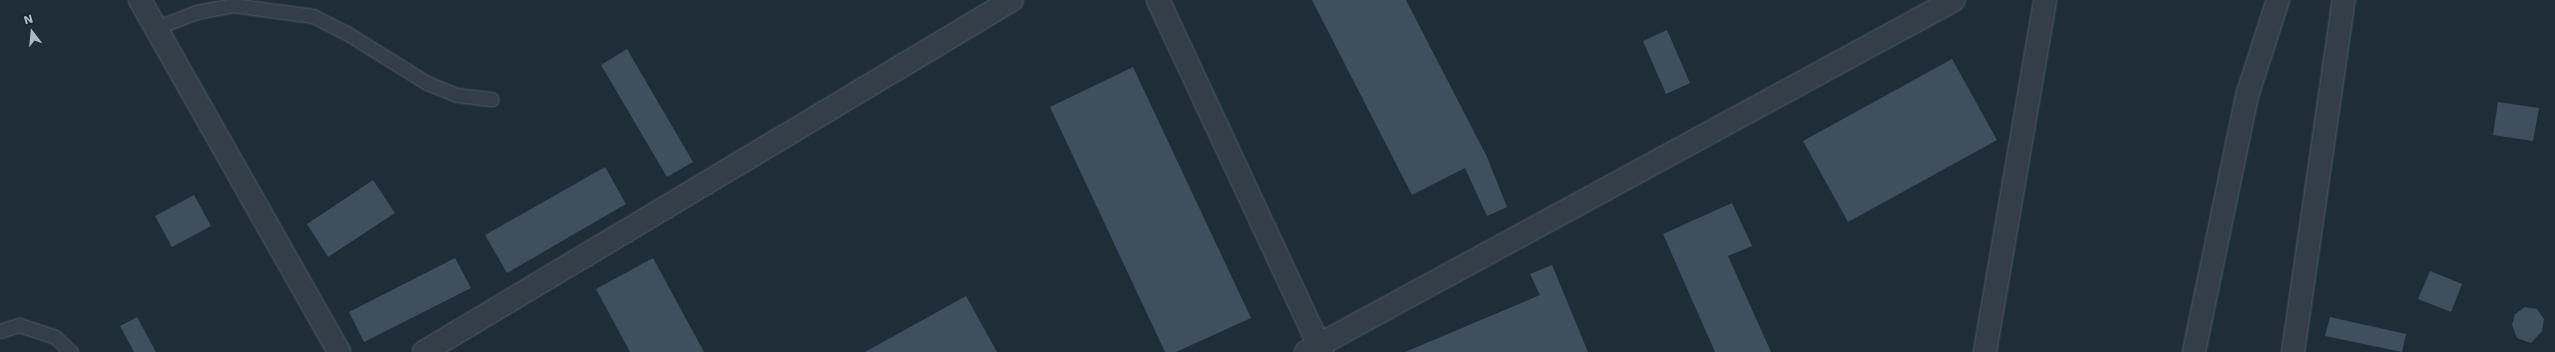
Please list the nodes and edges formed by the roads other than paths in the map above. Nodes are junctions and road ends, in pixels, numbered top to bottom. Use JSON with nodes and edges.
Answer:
{"nodes":[{"id":1,"x":140,"y":0,"type":"edge"},
{"id":2,"x":1012,"y":0,"type":"edge"},
{"id":3,"x":1158,"y":0,"type":"edge"},
{"id":4,"x":1954,"y":0,"type":"edge"},
{"id":5,"x":2045,"y":0,"type":"edge"},
{"id":6,"x":2278,"y":0,"type":"edge"},
{"id":7,"x":2344,"y":0,"type":"edge"},
{"id":8,"x":155,"y":28,"type":"junction"},
{"id":9,"x":492,"y":99,"type":"dead end"},
{"id":10,"x":0,"y":331,"type":"edge"},
{"id":11,"x":1315,"y":350,"type":"edge"},
{"id":12,"x":71,"y":352,"type":"edge"},
{"id":13,"x":339,"y":352,"type":"edge"},
{"id":14,"x":424,"y":352,"type":"edge"},
{"id":15,"x":1985,"y":352,"type":"edge"},
{"id":16,"x":2194,"y":352,"type":"edge"},
{"id":17,"x":2292,"y":352,"type":"edge"}],
"edges":[{"from":1,"to":8,"type":"street"},
{"from":2,"to":14,"type":"street"},
{"from":3,"to":11,"type":"street"},
{"from":4,"to":11,"type":"street"},
{"from":5,"to":15,"type":"street"},
{"from":6,"to":16,"type":"street"},
{"from":7,"to":17,"type":"street"},
{"from":8,"to":9,"type":"lane"},
{"from":8,"to":13,"type":"street"},
{"from":10,"to":12,"type":"lane"}]}
